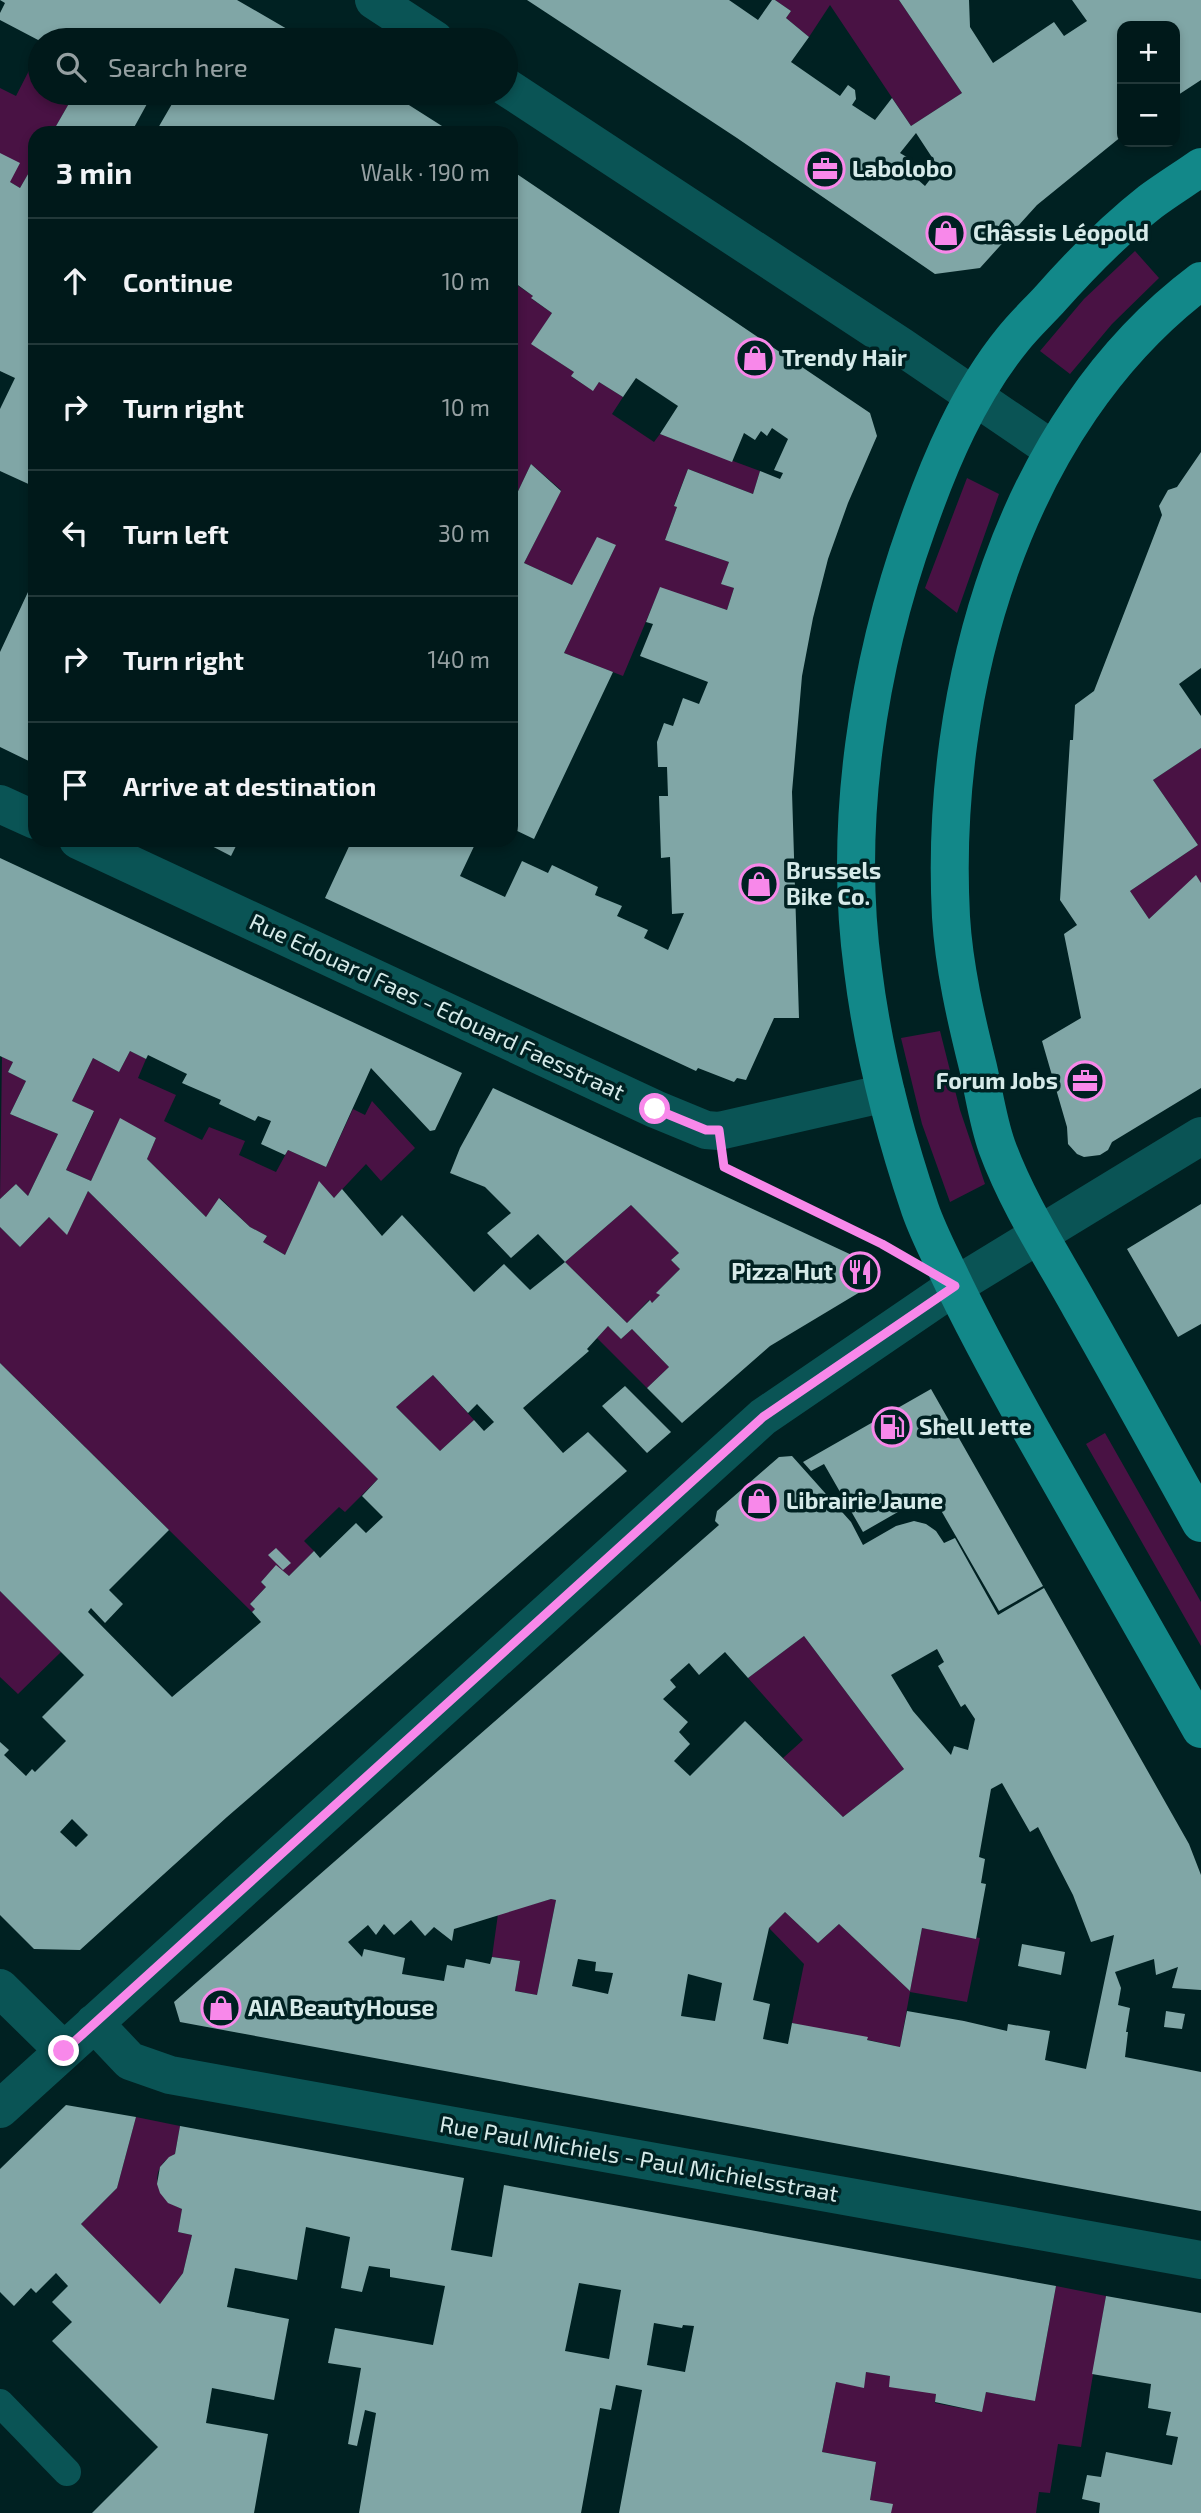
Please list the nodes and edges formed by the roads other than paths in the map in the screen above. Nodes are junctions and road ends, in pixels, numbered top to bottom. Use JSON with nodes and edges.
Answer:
{"nodes":[{"id":1,"x":374,"y":0,"type":"edge"},
{"id":2,"x":417,"y":28,"type":"edge"},
{"id":3,"x":518,"y":95,"type":"edge"},
{"id":4,"x":1201,"y":167,"type":"edge"},
{"id":5,"x":1201,"y":281,"type":"edge"},
{"id":6,"x":974,"y":396,"type":"junction"},
{"id":7,"x":1053,"y":450,"type":"junction"},
{"id":8,"x":0,"y":804,"type":"edge"},
{"id":9,"x":28,"y":817,"type":"edge"},
{"id":10,"x":93,"y":847,"type":"edge"},
{"id":11,"x":886,"y":1093,"type":"junction"},
{"id":12,"x":1201,"y":1136,"type":"edge"},
{"id":13,"x":1039,"y":1234,"type":"junction"},
{"id":14,"x":955,"y":1286,"type":"junction"},
{"id":15,"x":1201,"y":1523,"type":"edge"},
{"id":16,"x":1201,"y":1729,"type":"edge"},
{"id":17,"x":0,"y":1988,"type":"edge"},
{"id":18,"x":94,"y":2023,"type":"junction"},
{"id":19,"x":64,"y":2051,"type":"junction"},
{"id":20,"x":0,"y":2109,"type":"edge"},
{"id":21,"x":1201,"y":2260,"type":"edge"},
{"id":22,"x":0,"y":2403,"type":"edge"},
{"id":23,"x":66,"y":2472,"type":"dead end"}],
"edges":[{"from":1,"to":2,"type":"street"},
{"from":3,"to":6,"type":"street"},
{"from":4,"to":6,"type":"main road"},
{"from":5,"to":7,"type":"main road"},
{"from":6,"to":7,"type":"street"},
{"from":6,"to":11,"type":"main road"},
{"from":7,"to":13,"type":"main road"},
{"from":8,"to":9,"type":"street"},
{"from":10,"to":11,"type":"street","name":"Rue Edouard Faes - Edouard Faesstraat"},
{"from":11,"to":14,"type":"main road"},
{"from":12,"to":13,"type":"street"},
{"from":13,"to":14,"type":"street"},
{"from":13,"to":15,"type":"main road"},
{"from":14,"to":16,"type":"main road"},
{"from":14,"to":18,"type":"street"},
{"from":17,"to":19,"type":"street"},
{"from":18,"to":19,"type":"street"},
{"from":18,"to":21,"type":"street","name":"Rue Paul Michiels - Paul Michielsstraat"},
{"from":19,"to":20,"type":"street"},
{"from":22,"to":23,"type":"lane"}]}
